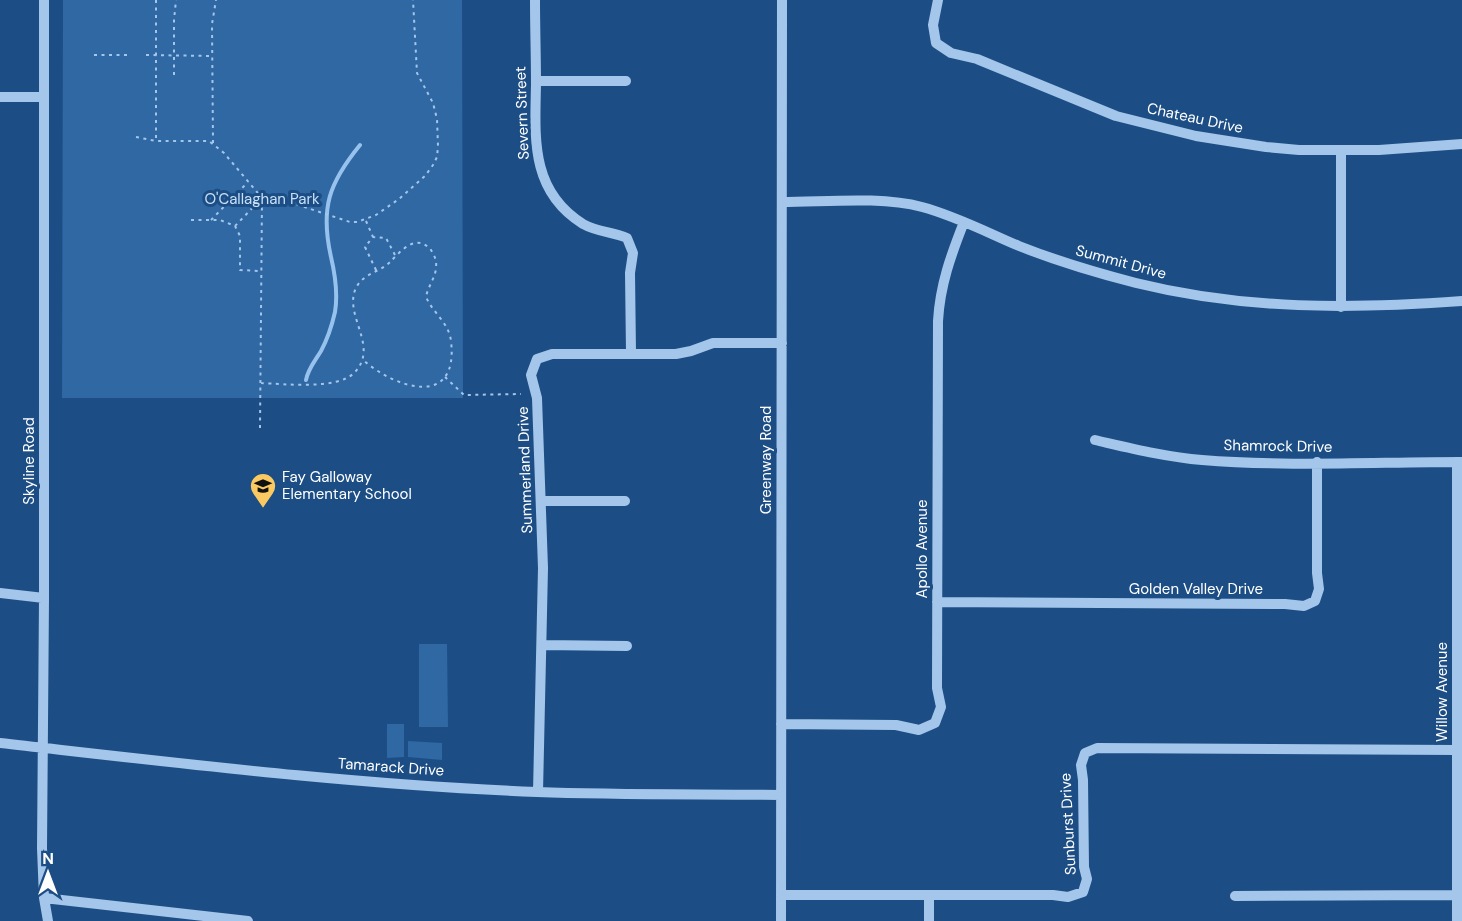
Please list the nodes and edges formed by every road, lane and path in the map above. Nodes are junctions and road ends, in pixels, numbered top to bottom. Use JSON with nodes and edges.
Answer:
{"nodes":[{"id":1,"x":44,"y":0,"type":"edge"},
{"id":2,"x":156,"y":0,"type":"edge"},
{"id":3,"x":176,"y":0,"type":"edge"},
{"id":4,"x":216,"y":0,"type":"edge"},
{"id":5,"x":413,"y":0,"type":"edge"},
{"id":6,"x":535,"y":0,"type":"edge"},
{"id":7,"x":782,"y":0,"type":"edge"},
{"id":8,"x":938,"y":0,"type":"edge"},
{"id":9,"x":94,"y":55,"type":"dead end"},
{"id":10,"x":127,"y":55,"type":"dead end"},
{"id":11,"x":146,"y":55,"type":"dead end"},
{"id":12,"x":156,"y":56,"type":"junction"},
{"id":13,"x":174,"y":56,"type":"junction"},
{"id":14,"x":213,"y":56,"type":"junction"},
{"id":15,"x":174,"y":75,"type":"dead end"},
{"id":16,"x":536,"y":81,"type":"junction"},
{"id":17,"x":626,"y":81,"type":"dead end"},
{"id":18,"x":0,"y":97,"type":"edge"},
{"id":19,"x":44,"y":97,"type":"junction"},
{"id":20,"x":136,"y":137,"type":"dead end"},
{"id":21,"x":156,"y":141,"type":"junction"},
{"id":22,"x":213,"y":143,"type":"junction"},
{"id":23,"x":1462,"y":144,"type":"edge"},
{"id":24,"x":1341,"y":151,"type":"junction"},
{"id":25,"x":248,"y":182,"type":"junction"},
{"id":26,"x":262,"y":198,"type":"junction"},
{"id":27,"x":782,"y":202,"type":"junction"},
{"id":28,"x":191,"y":220,"type":"dead end"},
{"id":29,"x":211,"y":220,"type":"junction"},
{"id":30,"x":365,"y":220,"type":"junction"},
{"id":31,"x":964,"y":222,"type":"junction"},
{"id":32,"x":235,"y":226,"type":"junction"},
{"id":33,"x":373,"y":237,"type":"junction"},
{"id":34,"x":395,"y":255,"type":"junction"},
{"id":35,"x":376,"y":270,"type":"junction"},
{"id":36,"x":261,"y":271,"type":"junction"},
{"id":37,"x":1462,"y":301,"type":"edge"},
{"id":38,"x":1341,"y":307,"type":"junction"},
{"id":39,"x":782,"y":343,"type":"junction"},
{"id":40,"x":631,"y":353,"type":"junction"},
{"id":41,"x":362,"y":359,"type":"junction"},
{"id":42,"x":445,"y":377,"type":"junction"},
{"id":43,"x":261,"y":383,"type":"junction"},
{"id":44,"x":521,"y":394,"type":"dead end"},
{"id":45,"x":260,"y":428,"type":"dead end"},
{"id":46,"x":1095,"y":440,"type":"dead end"},
{"id":47,"x":1317,"y":462,"type":"junction"},
{"id":48,"x":1460,"y":462,"type":"edge"},
{"id":49,"x":541,"y":501,"type":"junction"},
{"id":50,"x":625,"y":501,"type":"dead end"},
{"id":51,"x":0,"y":593,"type":"edge"},
{"id":52,"x":44,"y":598,"type":"junction"},
{"id":53,"x":937,"y":602,"type":"junction"},
{"id":54,"x":542,"y":645,"type":"junction"},
{"id":55,"x":627,"y":646,"type":"dead end"},
{"id":56,"x":781,"y":724,"type":"junction"},
{"id":57,"x":0,"y":742,"type":"edge"},
{"id":58,"x":44,"y":747,"type":"junction"},
{"id":59,"x":1457,"y":750,"type":"junction"},
{"id":60,"x":538,"y":792,"type":"junction"},
{"id":61,"x":781,"y":795,"type":"junction"},
{"id":62,"x":781,"y":895,"type":"junction"},
{"id":63,"x":928,"y":895,"type":"junction"},
{"id":64,"x":1457,"y":895,"type":"junction"},
{"id":65,"x":1235,"y":896,"type":"dead end"},
{"id":66,"x":44,"y":898,"type":"junction"},
{"id":67,"x":235,"y":920,"type":"edge"},
{"id":68,"x":48,"y":921,"type":"edge"},
{"id":69,"x":248,"y":921,"type":"edge"},
{"id":70,"x":781,"y":921,"type":"edge"},
{"id":71,"x":928,"y":921,"type":"edge"},
{"id":72,"x":1457,"y":921,"type":"edge"}],
"edges":[{"from":1,"to":19,"type":"street","name":"Skyline Road"},
{"from":2,"to":12,"type":"path"},
{"from":3,"to":13,"type":"path"},
{"from":4,"to":14,"type":"path"},
{"from":5,"to":30,"type":"path"},
{"from":6,"to":16,"type":"street","name":"Severn Street"},
{"from":7,"to":27,"type":"street","name":"Greenway Road"},
{"from":8,"to":24,"type":"street","name":"Chateau Drive"},
{"from":9,"to":10,"type":"path"},
{"from":11,"to":12,"type":"path"},
{"from":12,"to":13,"type":"path"},
{"from":12,"to":21,"type":"path"},
{"from":13,"to":14,"type":"path"},
{"from":13,"to":15,"type":"path"},
{"from":14,"to":22,"type":"path"},
{"from":16,"to":17,"type":"street"},
{"from":16,"to":40,"type":"street","name":"Severn Street"},
{"from":18,"to":19,"type":"street"},
{"from":19,"to":52,"type":"street","name":"Skyline Road"},
{"from":20,"to":21,"type":"path"},
{"from":21,"to":22,"type":"path"},
{"from":22,"to":25,"type":"path"},
{"from":23,"to":24,"type":"street","name":"Chateau Drive"},
{"from":24,"to":38,"type":"street"},
{"from":25,"to":26,"type":"path"},
{"from":25,"to":29,"type":"path"},
{"from":26,"to":30,"type":"path"},
{"from":26,"to":32,"type":"path"},
{"from":26,"to":36,"type":"path"},
{"from":27,"to":31,"type":"street","name":"Summit Drive"},
{"from":27,"to":39,"type":"street","name":"Greenway Road"},
{"from":28,"to":29,"type":"path"},
{"from":29,"to":32,"type":"path"},
{"from":30,"to":33,"type":"path"},
{"from":31,"to":38,"type":"street","name":"Summit Drive"},
{"from":31,"to":53,"type":"street","name":"Apollo Avenue"},
{"from":32,"to":36,"type":"path"},
{"from":33,"to":34,"type":"path"},
{"from":33,"to":35,"type":"path"},
{"from":34,"to":35,"type":"path"},
{"from":34,"to":42,"type":"path"},
{"from":35,"to":41,"type":"path"},
{"from":36,"to":43,"type":"path"},
{"from":37,"to":38,"type":"street","name":"Summit Drive"},
{"from":39,"to":40,"type":"street","name":"Summerland Drive"},
{"from":39,"to":56,"type":"street","name":"Greenway Road"},
{"from":40,"to":49,"type":"street","name":"Summerland Drive"},
{"from":41,"to":42,"type":"path"},
{"from":41,"to":43,"type":"path"},
{"from":42,"to":44,"type":"path"},
{"from":43,"to":45,"type":"path"},
{"from":46,"to":47,"type":"street","name":"Shamrock Drive"},
{"from":47,"to":48,"type":"street","name":"Shamrock Drive"},
{"from":47,"to":53,"type":"street","name":"Golden Valley Drive"},
{"from":48,"to":59,"type":"street","name":"Willow Avenue"},
{"from":49,"to":50,"type":"street"},
{"from":49,"to":54,"type":"street","name":"Summerland Drive"},
{"from":51,"to":52,"type":"street"},
{"from":52,"to":58,"type":"street","name":"Skyline Road"},
{"from":53,"to":56,"type":"street","name":"Apollo Avenue"},
{"from":54,"to":55,"type":"street"},
{"from":54,"to":60,"type":"street","name":"Summerland Drive"},
{"from":56,"to":61,"type":"street","name":"Greenway Road"},
{"from":57,"to":58,"type":"street","name":"Tamarack Drive"},
{"from":58,"to":60,"type":"street","name":"Tamarack Drive"},
{"from":58,"to":66,"type":"street","name":"Skyline Road"},
{"from":59,"to":63,"type":"street","name":"Sunburst Drive"},
{"from":59,"to":64,"type":"street","name":"Willow Avenue"},
{"from":60,"to":61,"type":"street","name":"Tamarack Drive"},
{"from":61,"to":62,"type":"street","name":"Greenway Road"},
{"from":62,"to":63,"type":"street","name":"Sunburst Drive"},
{"from":62,"to":70,"type":"street","name":"Greenway Road"},
{"from":63,"to":71,"type":"street"},
{"from":64,"to":65,"type":"street"},
{"from":64,"to":72,"type":"street","name":"Willow Avenue"},
{"from":66,"to":67,"type":"street"},
{"from":66,"to":68,"type":"street","name":"Skyline Road"},
{"from":67,"to":69,"type":"street"}]}
